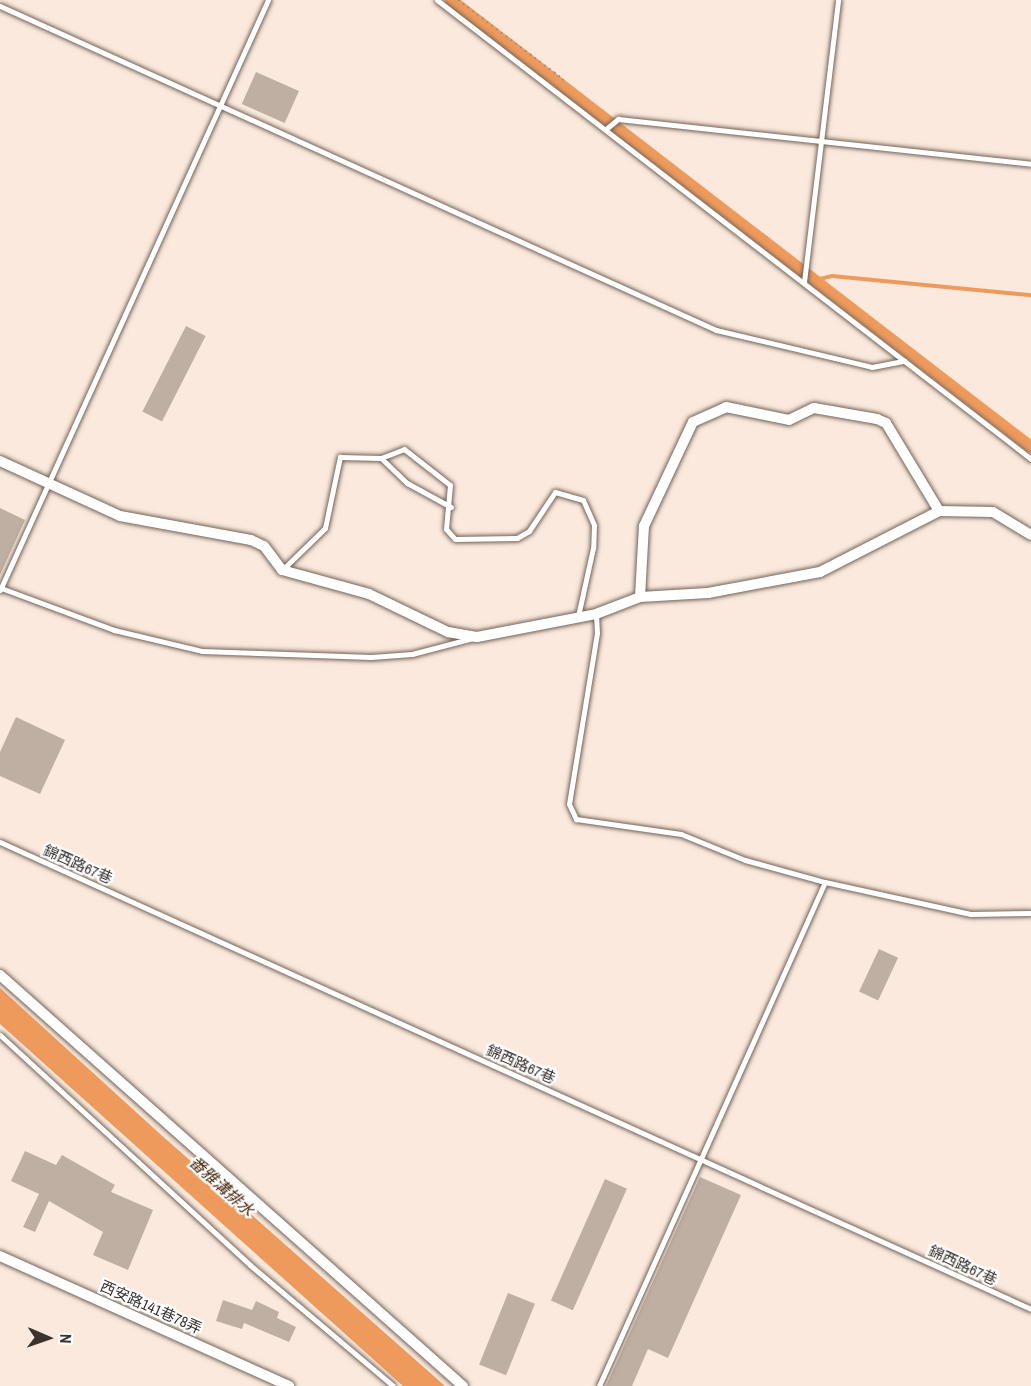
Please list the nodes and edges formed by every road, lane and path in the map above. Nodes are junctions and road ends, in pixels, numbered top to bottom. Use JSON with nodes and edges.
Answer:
{"nodes":[{"id":1,"x":268,"y":0,"type":"edge"},
{"id":2,"x":437,"y":0,"type":"edge"},
{"id":3,"x":458,"y":0,"type":"edge"},
{"id":4,"x":838,"y":0,"type":"edge"},
{"id":5,"x":0,"y":6,"type":"edge"},
{"id":6,"x":563,"y":79,"type":"dead end"},
{"id":7,"x":222,"y":105,"type":"junction"},
{"id":8,"x":606,"y":129,"type":"junction"},
{"id":9,"x":823,"y":140,"type":"junction"},
{"id":10,"x":1031,"y":164,"type":"edge"},
{"id":11,"x":804,"y":282,"type":"junction"},
{"id":12,"x":904,"y":360,"type":"junction"},
{"id":13,"x":381,"y":458,"type":"junction"},
{"id":14,"x":1031,"y":459,"type":"edge"},
{"id":15,"x":0,"y":461,"type":"edge"},
{"id":16,"x":52,"y":483,"type":"junction"},
{"id":17,"x":451,"y":507,"type":"junction"},
{"id":18,"x":939,"y":511,"type":"junction"},
{"id":19,"x":1031,"y":534,"type":"edge"},
{"id":20,"x":282,"y":570,"type":"junction"},
{"id":21,"x":1,"y":589,"type":"edge"},
{"id":22,"x":640,"y":597,"type":"junction"},
{"id":23,"x":596,"y":614,"type":"junction"},
{"id":24,"x":578,"y":618,"type":"junction"},
{"id":25,"x":477,"y":637,"type":"junction"},
{"id":26,"x":0,"y":842,"type":"edge"},
{"id":27,"x":825,"y":882,"type":"junction"},
{"id":28,"x":1031,"y":913,"type":"edge"},
{"id":29,"x":0,"y":975,"type":"edge"},
{"id":30,"x":0,"y":1035,"type":"edge"},
{"id":31,"x":699,"y":1157,"type":"junction"},
{"id":32,"x":0,"y":1256,"type":"edge"},
{"id":33,"x":1031,"y":1310,"type":"edge"},
{"id":34,"x":289,"y":1386,"type":"edge"},
{"id":35,"x":393,"y":1386,"type":"edge"},
{"id":36,"x":463,"y":1386,"type":"edge"},
{"id":37,"x":599,"y":1386,"type":"edge"}],
"edges":[{"from":1,"to":7,"type":"lane"},
{"from":2,"to":8,"type":"lane"},
{"from":3,"to":6,"type":"path"},
{"from":4,"to":9,"type":"lane"},
{"from":5,"to":7,"type":"lane"},
{"from":7,"to":12,"type":"lane"},
{"from":7,"to":16,"type":"lane"},
{"from":8,"to":9,"type":"lane"},
{"from":8,"to":11,"type":"lane"},
{"from":9,"to":10,"type":"lane"},
{"from":9,"to":11,"type":"lane"},
{"from":11,"to":12,"type":"lane"},
{"from":12,"to":14,"type":"lane"},
{"from":13,"to":17,"type":"lane"},
{"from":13,"to":17,"type":"lane"},
{"from":13,"to":20,"type":"lane"},
{"from":15,"to":16,"type":"street"},
{"from":16,"to":20,"type":"street"},
{"from":16,"to":21,"type":"lane"},
{"from":17,"to":24,"type":"lane"},
{"from":18,"to":19,"type":"street"},
{"from":18,"to":22,"type":"street"},
{"from":18,"to":22,"type":"street"},
{"from":20,"to":25,"type":"street"},
{"from":21,"to":25,"type":"lane"},
{"from":22,"to":23,"type":"street"},
{"from":23,"to":24,"type":"street"},
{"from":23,"to":27,"type":"lane"},
{"from":24,"to":25,"type":"street"},
{"from":26,"to":31,"type":"lane","name":"錦西路67巷"},
{"from":27,"to":28,"type":"lane"},
{"from":27,"to":31,"type":"lane"},
{"from":29,"to":36,"type":"street"},
{"from":30,"to":35,"type":"lane"},
{"from":31,"to":33,"type":"lane","name":"錦西路67巷"},
{"from":31,"to":37,"type":"lane"},
{"from":32,"to":34,"type":"street","name":"西安路141巷78弄"}]}
